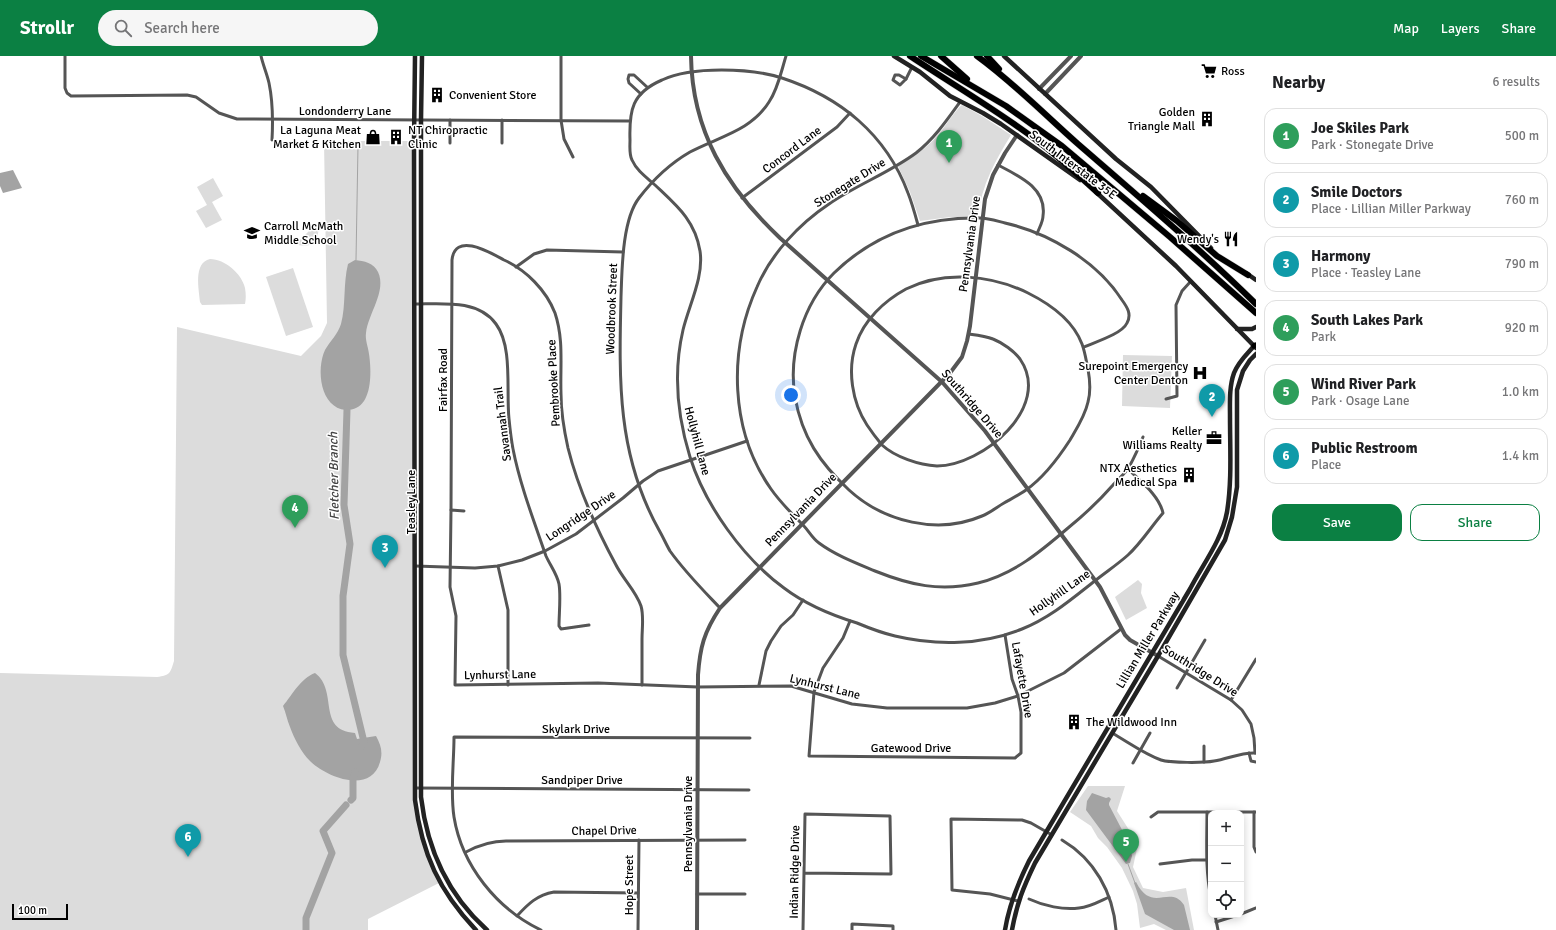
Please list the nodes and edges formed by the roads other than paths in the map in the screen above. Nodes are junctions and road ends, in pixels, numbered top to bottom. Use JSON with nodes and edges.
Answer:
{"nodes":[{"id":1,"x":65,"y":56,"type":"edge"},
{"id":2,"x":261,"y":56,"type":"edge"},
{"id":3,"x":415,"y":56,"type":"edge"},
{"id":4,"x":422,"y":56,"type":"edge"},
{"id":5,"x":562,"y":56,"type":"edge"},
{"id":6,"x":691,"y":56,"type":"edge"},
{"id":7,"x":786,"y":56,"type":"edge"},
{"id":8,"x":894,"y":56,"type":"edge"},
{"id":9,"x":910,"y":56,"type":"edge"},
{"id":10,"x":922,"y":56,"type":"edge"},
{"id":11,"x":941,"y":56,"type":"edge"},
{"id":12,"x":977,"y":56,"type":"edge"},
{"id":13,"x":987,"y":56,"type":"edge"},
{"id":14,"x":1004,"y":56,"type":"edge"},
{"id":15,"x":1071,"y":56,"type":"edge"},
{"id":16,"x":1081,"y":56,"type":"edge"},
{"id":17,"x":912,"y":67,"type":"junction"},
{"id":18,"x":691,"y":72,"type":"junction"},
{"id":19,"x":780,"y":77,"type":"junction"},
{"id":20,"x":906,"y":79,"type":"dead end"},
{"id":21,"x":1008,"y":79,"type":"junction"},
{"id":22,"x":647,"y":87,"type":"junction"},
{"id":23,"x":978,"y":89,"type":"junction"},
{"id":24,"x":1039,"y":89,"type":"junction"},
{"id":25,"x":641,"y":94,"type":"junction"},
{"id":26,"x":1045,"y":94,"type":"junction"},
{"id":27,"x":960,"y":102,"type":"junction"},
{"id":28,"x":850,"y":113,"type":"junction"},
{"id":29,"x":273,"y":120,"type":"junction"},
{"id":30,"x":414,"y":120,"type":"junction"},
{"id":31,"x":421,"y":120,"type":"junction"},
{"id":32,"x":450,"y":120,"type":"junction"},
{"id":33,"x":502,"y":120,"type":"junction"},
{"id":34,"x":562,"y":120,"type":"junction"},
{"id":35,"x":629,"y":121,"type":"junction"},
{"id":36,"x":1017,"y":135,"type":"junction"},
{"id":37,"x":272,"y":140,"type":"dead end"},
{"id":38,"x":450,"y":143,"type":"dead end"},
{"id":39,"x":502,"y":143,"type":"dead end"},
{"id":40,"x":709,"y":144,"type":"junction"},
{"id":41,"x":573,"y":158,"type":"dead end"},
{"id":42,"x":896,"y":165,"type":"junction"},
{"id":43,"x":998,"y":165,"type":"junction"},
{"id":44,"x":1113,"y":174,"type":"junction"},
{"id":45,"x":653,"y":183,"type":"junction"},
{"id":46,"x":1098,"y":193,"type":"junction"},
{"id":47,"x":742,"y":198,"type":"junction"},
{"id":48,"x":982,"y":218,"type":"junction"},
{"id":49,"x":918,"y":225,"type":"junction"},
{"id":50,"x":1036,"y":234,"type":"junction"},
{"id":51,"x":786,"y":242,"type":"junction"},
{"id":52,"x":455,"y":251,"type":"joint"},
{"id":53,"x":623,"y":252,"type":"junction"},
{"id":54,"x":516,"y":266,"type":"junction"},
{"id":55,"x":1248,"y":274,"type":"junction"},
{"id":56,"x":975,"y":278,"type":"junction"},
{"id":57,"x":828,"y":280,"type":"junction"},
{"id":58,"x":1256,"y":280,"type":"edge"},
{"id":59,"x":1191,"y":281,"type":"junction"},
{"id":60,"x":414,"y":304,"type":"junction"},
{"id":61,"x":421,"y":304,"type":"junction"},
{"id":62,"x":452,"y":304,"type":"junction"},
{"id":63,"x":1253,"y":304,"type":"edge"},
{"id":64,"x":1256,"y":313,"type":"edge"},
{"id":65,"x":871,"y":318,"type":"junction"},
{"id":66,"x":1256,"y":327,"type":"edge"},
{"id":67,"x":1237,"y":329,"type":"junction"},
{"id":68,"x":968,"y":334,"type":"junction"},
{"id":69,"x":1256,"y":346,"type":"edge"},
{"id":70,"x":1084,"y":347,"type":"junction"},
{"id":71,"x":1256,"y":354,"type":"edge"},
{"id":72,"x":942,"y":382,"type":"junction"},
{"id":73,"x":1166,"y":399,"type":"dead end"},
{"id":74,"x":1236,"y":427,"type":"junction"},
{"id":75,"x":1230,"y":428,"type":"junction"},
{"id":76,"x":1143,"y":437,"type":"dead end"},
{"id":77,"x":747,"y":441,"type":"junction"},
{"id":78,"x":880,"y":442,"type":"junction"},
{"id":79,"x":994,"y":444,"type":"junction"},
{"id":80,"x":691,"y":460,"type":"junction"},
{"id":81,"x":1128,"y":469,"type":"junction"},
{"id":82,"x":842,"y":483,"type":"junction"},
{"id":83,"x":639,"y":485,"type":"junction"},
{"id":84,"x":1028,"y":489,"type":"junction"},
{"id":85,"x":1228,"y":501,"type":"junction"},
{"id":86,"x":1234,"y":507,"type":"junction"},
{"id":87,"x":451,"y":510,"type":"junction"},
{"id":88,"x":464,"y":511,"type":"dead end"},
{"id":89,"x":594,"y":520,"type":"junction"},
{"id":90,"x":802,"y":524,"type":"junction"},
{"id":91,"x":1061,"y":534,"type":"junction"},
{"id":92,"x":545,"y":551,"type":"junction"},
{"id":93,"x":415,"y":566,"type":"junction"},
{"id":94,"x":421,"y":566,"type":"junction"},
{"id":95,"x":498,"y":566,"type":"junction"},
{"id":96,"x":760,"y":566,"type":"junction"},
{"id":97,"x":451,"y":567,"type":"junction"},
{"id":98,"x":1095,"y":580,"type":"junction"},
{"id":99,"x":1195,"y":580,"type":"junction"},
{"id":100,"x":1200,"y":583,"type":"junction"},
{"id":101,"x":803,"y":600,"type":"junction"},
{"id":102,"x":720,"y":608,"type":"junction"},
{"id":103,"x":850,"y":621,"type":"junction"},
{"id":104,"x":590,"y":625,"type":"dead end"},
{"id":105,"x":1121,"y":629,"type":"junction"},
{"id":106,"x":1005,"y":635,"type":"junction"},
{"id":107,"x":1205,"y":640,"type":"dead end"},
{"id":108,"x":1152,"y":652,"type":"junction"},
{"id":109,"x":1158,"y":656,"type":"junction"},
{"id":110,"x":1256,"y":659,"type":"edge"},
{"id":111,"x":1186,"y":673,"type":"junction"},
{"id":112,"x":455,"y":685,"type":"joint"},
{"id":113,"x":508,"y":685,"type":"junction"},
{"id":114,"x":642,"y":685,"type":"junction"},
{"id":115,"x":759,"y":685,"type":"junction"},
{"id":116,"x":698,"y":686,"type":"junction"},
{"id":117,"x":1177,"y":688,"type":"dead end"},
{"id":118,"x":814,"y":692,"type":"junction"},
{"id":119,"x":1018,"y":696,"type":"junction"},
{"id":120,"x":1231,"y":700,"type":"junction"},
{"id":121,"x":1021,"y":728,"type":"joint"},
{"id":122,"x":1112,"y":733,"type":"junction"},
{"id":123,"x":1150,"y":733,"type":"dead end"},
{"id":124,"x":698,"y":738,"type":"junction"},
{"id":125,"x":750,"y":738,"type":"dead end"},
{"id":126,"x":1204,"y":746,"type":"dead end"},
{"id":127,"x":1140,"y":750,"type":"junction"},
{"id":128,"x":1249,"y":753,"type":"junction"},
{"id":129,"x":1255,"y":753,"type":"edge"},
{"id":130,"x":1204,"y":762,"type":"junction"},
{"id":131,"x":1256,"y":762,"type":"edge"},
{"id":132,"x":1133,"y":763,"type":"dead end"},
{"id":133,"x":414,"y":788,"type":"junction"},
{"id":134,"x":421,"y":789,"type":"junction"},
{"id":135,"x":453,"y":789,"type":"junction"},
{"id":136,"x":698,"y":790,"type":"junction"},
{"id":137,"x":749,"y":790,"type":"dead end"},
{"id":138,"x":1208,"y":812,"type":"joint"},
{"id":139,"x":1244,"y":812,"type":"edge"},
{"id":140,"x":1255,"y":812,"type":"edge"},
{"id":141,"x":1151,"y":817,"type":"dead end"},
{"id":142,"x":1046,"y":831,"type":"junction"},
{"id":143,"x":1052,"y":835,"type":"junction"},
{"id":144,"x":639,"y":840,"type":"junction"},
{"id":145,"x":698,"y":840,"type":"junction"},
{"id":146,"x":745,"y":840,"type":"dead end"},
{"id":147,"x":1062,"y":840,"type":"dead end"},
{"id":148,"x":466,"y":852,"type":"junction"},
{"id":149,"x":1256,"y":852,"type":"edge"},
{"id":150,"x":1207,"y":860,"type":"junction"},
{"id":151,"x":1160,"y":864,"type":"dead end"},
{"id":152,"x":804,"y":874,"type":"junction"},
{"id":153,"x":1208,"y":882,"type":"edge"},
{"id":154,"x":638,"y":892,"type":"junction"},
{"id":155,"x":697,"y":894,"type":"junction"},
{"id":156,"x":745,"y":894,"type":"dead end"},
{"id":157,"x":1109,"y":897,"type":"junction"},
{"id":158,"x":1012,"y":900,"type":"junction"},
{"id":159,"x":1029,"y":900,"type":"dead end"},
{"id":160,"x":1018,"y":901,"type":"junction"},
{"id":161,"x":1256,"y":908,"type":"edge"},
{"id":162,"x":1244,"y":913,"type":"edge"},
{"id":163,"x":517,"y":916,"type":"junction"},
{"id":164,"x":1215,"y":918,"type":"edge"},
{"id":165,"x":1229,"y":918,"type":"edge"},
{"id":166,"x":1216,"y":922,"type":"junction"},
{"id":167,"x":476,"y":930,"type":"edge"},
{"id":168,"x":487,"y":930,"type":"edge"},
{"id":169,"x":541,"y":930,"type":"edge"},
{"id":170,"x":638,"y":930,"type":"edge"},
{"id":171,"x":697,"y":930,"type":"edge"},
{"id":172,"x":803,"y":930,"type":"edge"},
{"id":173,"x":852,"y":930,"type":"edge"},
{"id":174,"x":893,"y":930,"type":"edge"},
{"id":175,"x":1005,"y":930,"type":"edge"},
{"id":176,"x":1012,"y":930,"type":"edge"},
{"id":177,"x":1116,"y":930,"type":"edge"},
{"id":178,"x":1218,"y":930,"type":"edge"}],
"edges":[{"from":1,"to":29,"type":"street","name":"Londonderry Lane"},
{"from":2,"to":29,"type":"street"},
{"from":3,"to":30,"type":"main road","name":"Teasley Lane"},
{"from":4,"to":31,"type":"main road","name":"Teasley Lane"},
{"from":5,"to":34,"type":"street"},
{"from":6,"to":18,"type":"street","name":"Southridge Drive"},
{"from":7,"to":19,"type":"street","name":"Woodbrook Street"},
{"from":8,"to":17,"type":"main road","name":"South Interstate 35E"},
{"from":9,"to":46,"type":"highway"},
{"from":10,"to":23,"type":"highway"},
{"from":11,"to":23,"type":"highway"},
{"from":12,"to":21,"type":"highway"},
{"from":13,"to":21,"type":"highway"},
{"from":14,"to":24,"type":"main road"},
{"from":15,"to":24,"type":"street"},
{"from":16,"to":26,"type":"street"},
{"from":17,"to":20,"type":"street"},
{"from":17,"to":27,"type":"main road","name":"South Interstate 35E"},
{"from":18,"to":19,"type":"street","name":"Hollyhill Lane"},
{"from":18,"to":22,"type":"street","name":"Hollyhill Lane"},
{"from":18,"to":40,"type":"street","name":"Southridge Drive"},
{"from":19,"to":28,"type":"street","name":"Hollyhill Lane"},
{"from":19,"to":40,"type":"street","name":"Woodbrook Street"},
{"from":21,"to":44,"type":"highway"},
{"from":22,"to":25,"type":"street","name":"Hollyhill Lane"},
{"from":22,"to":25,"type":"street"},
{"from":23,"to":63,"type":"highway"},
{"from":24,"to":26,"type":"main road"},
{"from":25,"to":35,"type":"street","name":"Hollyhill Lane"},
{"from":26,"to":55,"type":"main road"},
{"from":27,"to":36,"type":"main road","name":"South Interstate 35E"},
{"from":27,"to":42,"type":"street","name":"Stonegate Drive"},
{"from":28,"to":42,"type":"street","name":"Hollyhill Lane"},
{"from":28,"to":47,"type":"street","name":"Concord Lane"},
{"from":29,"to":30,"type":"street","name":"Londonderry Lane"},
{"from":29,"to":37,"type":"street"},
{"from":30,"to":31,"type":"street","name":"Londonderry Lane"},
{"from":30,"to":60,"type":"main road","name":"Teasley Lane"},
{"from":31,"to":32,"type":"street","name":"Londonderry Lane"},
{"from":31,"to":61,"type":"main road","name":"Teasley Lane"},
{"from":32,"to":33,"type":"street","name":"Londonderry Lane"},
{"from":32,"to":38,"type":"street"},
{"from":33,"to":34,"type":"street","name":"Londonderry Lane"},
{"from":33,"to":39,"type":"street"},
{"from":34,"to":35,"type":"street","name":"Londonderry Lane"},
{"from":34,"to":41,"type":"street"},
{"from":35,"to":45,"type":"street","name":"Hollyhill Lane"},
{"from":36,"to":43,"type":"street","name":"Pennsylvania Drive"},
{"from":36,"to":46,"type":"main road","name":"South Interstate 35E"},
{"from":40,"to":45,"type":"street","name":"Woodbrook Street"},
{"from":40,"to":47,"type":"street","name":"Southridge Drive"},
{"from":42,"to":49,"type":"street","name":"Hollyhill Lane"},
{"from":42,"to":51,"type":"street","name":"Stonegate Drive"},
{"from":43,"to":48,"type":"street","name":"Pennsylvania Drive"},
{"from":43,"to":50,"type":"street"},
{"from":44,"to":55,"type":"highway"},
{"from":44,"to":63,"type":"highway"},
{"from":45,"to":53,"type":"street","name":"Woodbrook Street"},
{"from":45,"to":80,"type":"street","name":"Hollyhill Lane"},
{"from":46,"to":59,"type":"main road","name":"South Interstate 35E"},
{"from":47,"to":51,"type":"street","name":"Southridge Drive"},
{"from":48,"to":49,"type":"street"},
{"from":48,"to":50,"type":"street"},
{"from":48,"to":56,"type":"street","name":"Pennsylvania Drive"},
{"from":49,"to":57,"type":"street"},
{"from":50,"to":70,"type":"street"},
{"from":51,"to":57,"type":"street","name":"Southridge Drive"},
{"from":51,"to":77,"type":"street","name":"Stonegate Drive"},
{"from":52,"to":54,"type":"street","name":"Pembrooke Place"},
{"from":52,"to":62,"type":"street","name":"Fairfax Road"},
{"from":53,"to":54,"type":"street"},
{"from":53,"to":83,"type":"street","name":"Woodbrook Street"},
{"from":54,"to":89,"type":"street","name":"Pembrooke Place"},
{"from":55,"to":58,"type":"main road"},
{"from":56,"to":65,"type":"street"},
{"from":56,"to":68,"type":"street","name":"Pennsylvania Drive"},
{"from":56,"to":70,"type":"street"},
{"from":57,"to":65,"type":"street","name":"Southridge Drive"},
{"from":57,"to":82,"type":"street"},
{"from":59,"to":67,"type":"main road","name":"South Interstate 35E"},
{"from":59,"to":73,"type":"street"},
{"from":60,"to":61,"type":"street","name":"Savannah Trail"},
{"from":60,"to":93,"type":"main road","name":"Teasley Lane"},
{"from":61,"to":62,"type":"street","name":"Savannah Trail"},
{"from":61,"to":94,"type":"main road","name":"Teasley Lane"},
{"from":62,"to":87,"type":"street","name":"Fairfax Road"},
{"from":62,"to":92,"type":"street","name":"Savannah Trail"},
{"from":63,"to":64,"type":"highway"},
{"from":65,"to":72,"type":"street","name":"Southridge Drive"},
{"from":65,"to":78,"type":"street"},
{"from":66,"to":67,"type":"main road"},
{"from":67,"to":69,"type":"main road","name":"South Interstate 35E"},
{"from":68,"to":72,"type":"street","name":"Pennsylvania Drive"},
{"from":68,"to":79,"type":"street"},
{"from":69,"to":75,"type":"main road","name":"Lillian Miller Parkway"},
{"from":70,"to":84,"type":"street"},
{"from":71,"to":74,"type":"main road","name":"Lillian Miller Parkway"},
{"from":72,"to":78,"type":"street","name":"Pennsylvania Drive"},
{"from":72,"to":79,"type":"street","name":"Southridge Drive"},
{"from":74,"to":75,"type":"main road"},
{"from":74,"to":86,"type":"main road","name":"Lillian Miller Parkway"},
{"from":75,"to":85,"type":"main road","name":"Lillian Miller Parkway"},
{"from":76,"to":81,"type":"street","name":"Stonegate Drive"},
{"from":77,"to":80,"type":"street","name":"Longridge Drive"},
{"from":77,"to":90,"type":"street","name":"Stonegate Drive"},
{"from":78,"to":79,"type":"street"},
{"from":78,"to":82,"type":"street","name":"Pennsylvania Drive"},
{"from":79,"to":84,"type":"street","name":"Southridge Drive"},
{"from":80,"to":83,"type":"street","name":"Longridge Drive"},
{"from":80,"to":96,"type":"street","name":"Hollyhill Lane"},
{"from":81,"to":91,"type":"street","name":"Stonegate Drive"},
{"from":81,"to":98,"type":"street","name":"Hollyhill Lane"},
{"from":82,"to":84,"type":"street"},
{"from":82,"to":90,"type":"street","name":"Pennsylvania Drive"},
{"from":83,"to":89,"type":"street","name":"Longridge Drive"},
{"from":83,"to":102,"type":"street","name":"Woodbrook Street"},
{"from":84,"to":91,"type":"street","name":"Southridge Drive"},
{"from":85,"to":86,"type":"main road"},
{"from":85,"to":99,"type":"main road","name":"Lillian Miller Parkway"},
{"from":86,"to":100,"type":"main road","name":"Lillian Miller Parkway"},
{"from":87,"to":88,"type":"street"},
{"from":87,"to":97,"type":"street","name":"Fairfax Road"},
{"from":89,"to":92,"type":"street","name":"Longridge Drive"},
{"from":89,"to":114,"type":"street","name":"Pembrooke Place"},
{"from":90,"to":91,"type":"street","name":"Stonegate Drive"},
{"from":90,"to":96,"type":"street","name":"Pennsylvania Drive"},
{"from":91,"to":98,"type":"street","name":"Southridge Drive"},
{"from":92,"to":95,"type":"street","name":"Longridge Drive"},
{"from":92,"to":104,"type":"street","name":"Savannah Trail"},
{"from":93,"to":94,"type":"street","name":"Longridge Drive"},
{"from":93,"to":133,"type":"main road","name":"Teasley Lane"},
{"from":94,"to":97,"type":"street","name":"Longridge Drive"},
{"from":94,"to":134,"type":"main road","name":"Teasley Lane"},
{"from":95,"to":97,"type":"street","name":"Longridge Drive"},
{"from":95,"to":113,"type":"street"},
{"from":96,"to":101,"type":"street","name":"Hollyhill Lane"},
{"from":96,"to":102,"type":"street","name":"Pennsylvania Drive"},
{"from":97,"to":112,"type":"street","name":"Fairfax Road"},
{"from":98,"to":105,"type":"street","name":"Southridge Drive"},
{"from":98,"to":106,"type":"street","name":"Hollyhill Lane"},
{"from":99,"to":100,"type":"main road"},
{"from":99,"to":108,"type":"main road","name":"Lillian Miller Parkway"},
{"from":100,"to":109,"type":"main road","name":"Lillian Miller Parkway"},
{"from":101,"to":103,"type":"street","name":"Hollyhill Lane"},
{"from":101,"to":115,"type":"street"},
{"from":102,"to":116,"type":"street","name":"Pennsylvania Drive"},
{"from":103,"to":106,"type":"street","name":"Hollyhill Lane"},
{"from":103,"to":118,"type":"street"},
{"from":105,"to":108,"type":"street","name":"Southridge Drive"},
{"from":105,"to":119,"type":"street","name":"Lynhurst Lane"},
{"from":106,"to":119,"type":"street","name":"Lafayette Drive"},
{"from":107,"to":111,"type":"street"},
{"from":108,"to":109,"type":"street","name":"Southridge Drive"},
{"from":108,"to":142,"type":"main road","name":"Lillian Miller Parkway"},
{"from":109,"to":111,"type":"street","name":"Southridge Drive"},
{"from":109,"to":122,"type":"main road","name":"Lillian Miller Parkway"},
{"from":110,"to":120,"type":"street"},
{"from":111,"to":117,"type":"street"},
{"from":111,"to":120,"type":"street","name":"Southridge Drive"},
{"from":112,"to":113,"type":"street","name":"Lynhurst Lane"},
{"from":113,"to":114,"type":"street","name":"Lynhurst Lane"},
{"from":114,"to":116,"type":"street","name":"Lynhurst Lane"},
{"from":115,"to":116,"type":"street","name":"Lynhurst Lane"},
{"from":115,"to":118,"type":"street","name":"Lynhurst Lane"},
{"from":116,"to":124,"type":"street","name":"Pennsylvania Drive"},
{"from":118,"to":119,"type":"street","name":"Lynhurst Lane"},
{"from":118,"to":121,"type":"street","name":"Gatewood Drive"},
{"from":119,"to":121,"type":"street","name":"Lafayette Drive"},
{"from":120,"to":129,"type":"street","name":"Southridge Drive"},
{"from":122,"to":127,"type":"street"},
{"from":122,"to":143,"type":"main road","name":"Lillian Miller Parkway"},
{"from":123,"to":127,"type":"street"},
{"from":124,"to":125,"type":"street","name":"Skylark Drive"},
{"from":124,"to":135,"type":"street","name":"Skylark Drive"},
{"from":124,"to":136,"type":"street","name":"Pennsylvania Drive"},
{"from":126,"to":130,"type":"street"},
{"from":127,"to":130,"type":"street"},
{"from":127,"to":132,"type":"street"},
{"from":128,"to":129,"type":"street"},
{"from":128,"to":130,"type":"street"},
{"from":128,"to":131,"type":"street"},
{"from":133,"to":134,"type":"street","name":"Sandpiper Drive"},
{"from":133,"to":167,"type":"main road","name":"Teasley Lane"},
{"from":134,"to":135,"type":"street","name":"Sandpiper Drive"},
{"from":134,"to":168,"type":"main road","name":"Teasley Lane"},
{"from":135,"to":136,"type":"street","name":"Sandpiper Drive"},
{"from":135,"to":148,"type":"street"},
{"from":136,"to":137,"type":"street","name":"Sandpiper Drive"},
{"from":136,"to":145,"type":"street","name":"Pennsylvania Drive"},
{"from":138,"to":141,"type":"street"},
{"from":138,"to":150,"type":"street"},
{"from":139,"to":140,"type":"street"},
{"from":140,"to":149,"type":"street"},
{"from":142,"to":143,"type":"street"},
{"from":142,"to":158,"type":"main road","name":"Lillian Miller Parkway"},
{"from":142,"to":158,"type":"street"},
{"from":143,"to":160,"type":"main road","name":"Lillian Miller Parkway"},
{"from":144,"to":145,"type":"street","name":"Chapel Drive"},
{"from":144,"to":148,"type":"street","name":"Chapel Drive"},
{"from":144,"to":154,"type":"street","name":"Hope Street"},
{"from":145,"to":146,"type":"street","name":"Chapel Drive"},
{"from":145,"to":155,"type":"street","name":"Pennsylvania Drive"},
{"from":147,"to":157,"type":"street"},
{"from":148,"to":163,"type":"street"},
{"from":150,"to":151,"type":"street"},
{"from":150,"to":153,"type":"street"},
{"from":152,"to":152,"type":"street","name":"Indian Ridge Drive"},
{"from":152,"to":172,"type":"street","name":"Indian Ridge Drive"},
{"from":154,"to":163,"type":"street"},
{"from":154,"to":170,"type":"street","name":"Hope Street"},
{"from":155,"to":156,"type":"street"},
{"from":155,"to":171,"type":"street","name":"Pennsylvania Drive"},
{"from":157,"to":159,"type":"street"},
{"from":157,"to":177,"type":"street"},
{"from":158,"to":160,"type":"street"},
{"from":158,"to":175,"type":"main road","name":"Lillian Miller Parkway"},
{"from":160,"to":176,"type":"main road","name":"Lillian Miller Parkway"},
{"from":161,"to":162,"type":"street"},
{"from":163,"to":169,"type":"street"},
{"from":164,"to":166,"type":"street"},
{"from":165,"to":166,"type":"street"},
{"from":166,"to":178,"type":"street"},
{"from":173,"to":174,"type":"street"}]}
